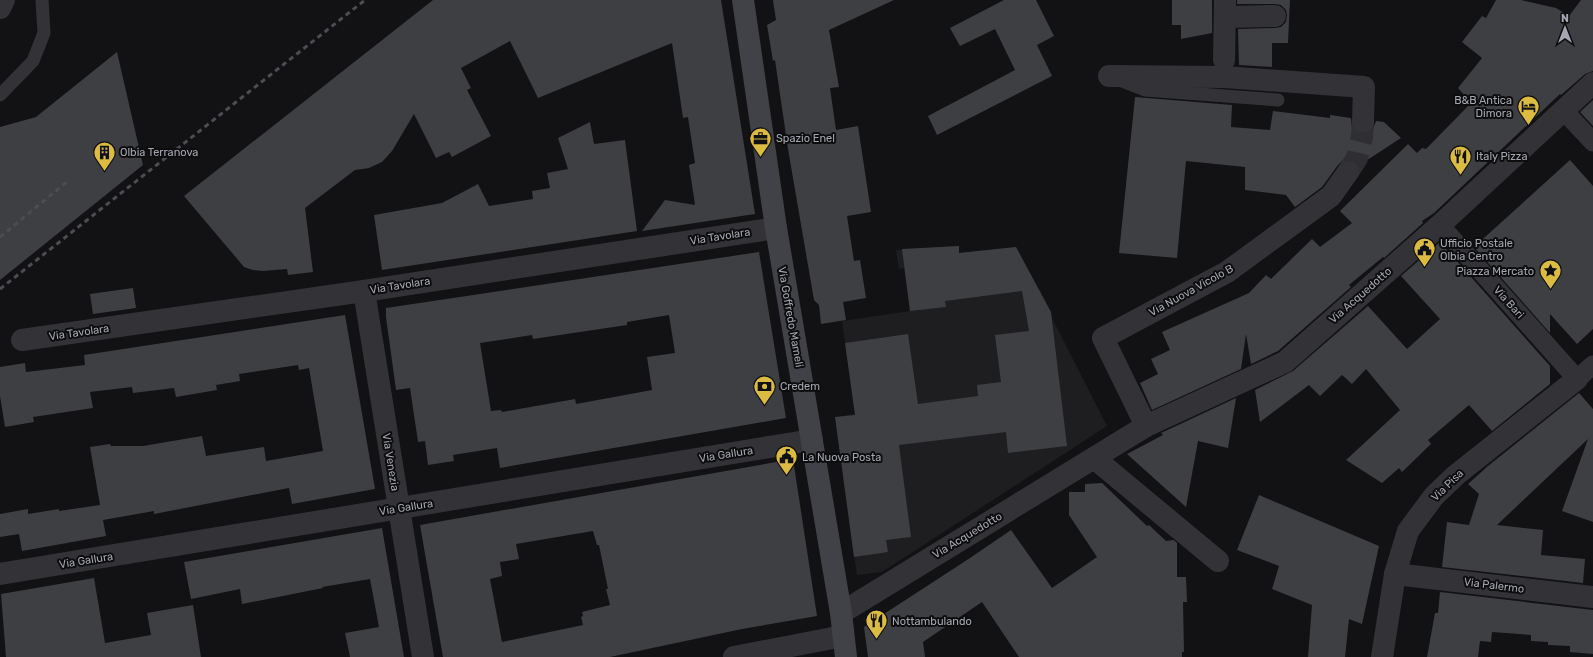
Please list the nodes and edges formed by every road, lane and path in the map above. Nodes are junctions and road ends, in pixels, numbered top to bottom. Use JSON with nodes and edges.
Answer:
{"nodes":[{"id":1,"x":4,"y":0,"type":"edge"},
{"id":2,"x":42,"y":0,"type":"edge"},
{"id":3,"x":743,"y":0,"type":"edge"},
{"id":4,"x":0,"y":8,"type":"edge"},
{"id":5,"x":1225,"y":8,"type":"edge"},
{"id":6,"x":1275,"y":16,"type":"dead end"},
{"id":7,"x":1224,"y":69,"type":"junction"},
{"id":8,"x":1109,"y":76,"type":"joint"},
{"id":9,"x":1593,"y":83,"type":"edge"},
{"id":10,"x":0,"y":95,"type":"edge"},
{"id":11,"x":1278,"y":100,"type":"dead end"},
{"id":12,"x":1564,"y":111,"type":"junction"},
{"id":13,"x":1363,"y":122,"type":"tunnel mouth"},
{"id":14,"x":1593,"y":142,"type":"edge"},
{"id":15,"x":1348,"y":172,"type":"tunnel mouth"},
{"id":16,"x":1440,"y":225,"type":"junction"},
{"id":17,"x":776,"y":228,"type":"junction"},
{"id":18,"x":364,"y":291,"type":"junction"},
{"id":19,"x":22,"y":340,"type":"dead end"},
{"id":20,"x":1585,"y":372,"type":"edge"},
{"id":21,"x":1146,"y":426,"type":"junction"},
{"id":22,"x":812,"y":440,"type":"junction"},
{"id":23,"x":1094,"y":458,"type":"junction"},
{"id":24,"x":398,"y":508,"type":"junction"},
{"id":25,"x":1218,"y":561,"type":"dead end"},
{"id":26,"x":0,"y":574,"type":"edge"},
{"id":27,"x":1394,"y":574,"type":"junction"},
{"id":28,"x":1593,"y":597,"type":"edge"},
{"id":29,"x":840,"y":613,"type":"junction"},
{"id":30,"x":845,"y":647,"type":"edge"},
{"id":31,"x":423,"y":657,"type":"edge"},
{"id":32,"x":734,"y":657,"type":"edge"},
{"id":33,"x":1382,"y":657,"type":"edge"}],
"edges":[{"from":1,"to":4,"type":"street"},
{"from":2,"to":10,"type":"lane"},
{"from":3,"to":17,"type":"main road","name":"Via Goffredo Mameli"},
{"from":5,"to":6,"type":"street"},
{"from":5,"to":7,"type":"street"},
{"from":7,"to":8,"type":"street"},
{"from":7,"to":13,"type":"street"},
{"from":8,"to":11,"type":"lane"},
{"from":9,"to":12,"type":"street","name":"Via Acquedotto"},
{"from":12,"to":14,"type":"street"},
{"from":12,"to":16,"type":"street","name":"Via Acquedotto"},
{"from":15,"to":21,"type":"street","name":"Via Nuova Vicolo B"},
{"from":16,"to":20,"type":"street","name":"Via Bari"},
{"from":16,"to":21,"type":"street","name":"Via Acquedotto"},
{"from":17,"to":18,"type":"street","name":"Via Tavolara"},
{"from":17,"to":22,"type":"main road","name":"Via Goffredo Mameli"},
{"from":18,"to":19,"type":"street","name":"Via Tavolara"},
{"from":18,"to":24,"type":"street","name":"Via Venezia"},
{"from":20,"to":27,"type":"street","name":"Via Pisa"},
{"from":21,"to":23,"type":"street","name":"Via Acquedotto"},
{"from":22,"to":24,"type":"street","name":"Via Gallura"},
{"from":22,"to":29,"type":"main road","name":"Via Goffredo Mameli"},
{"from":23,"to":25,"type":"street"},
{"from":23,"to":29,"type":"street","name":"Via Acquedotto"},
{"from":24,"to":26,"type":"street","name":"Via Gallura"},
{"from":24,"to":31,"type":"street","name":"Via Venezia"},
{"from":27,"to":28,"type":"street","name":"Via Palermo"},
{"from":27,"to":33,"type":"street","name":"Via Pisa"},
{"from":29,"to":30,"type":"main road","name":"Via Goffredo Mameli"},
{"from":30,"to":32,"type":"street"}]}
